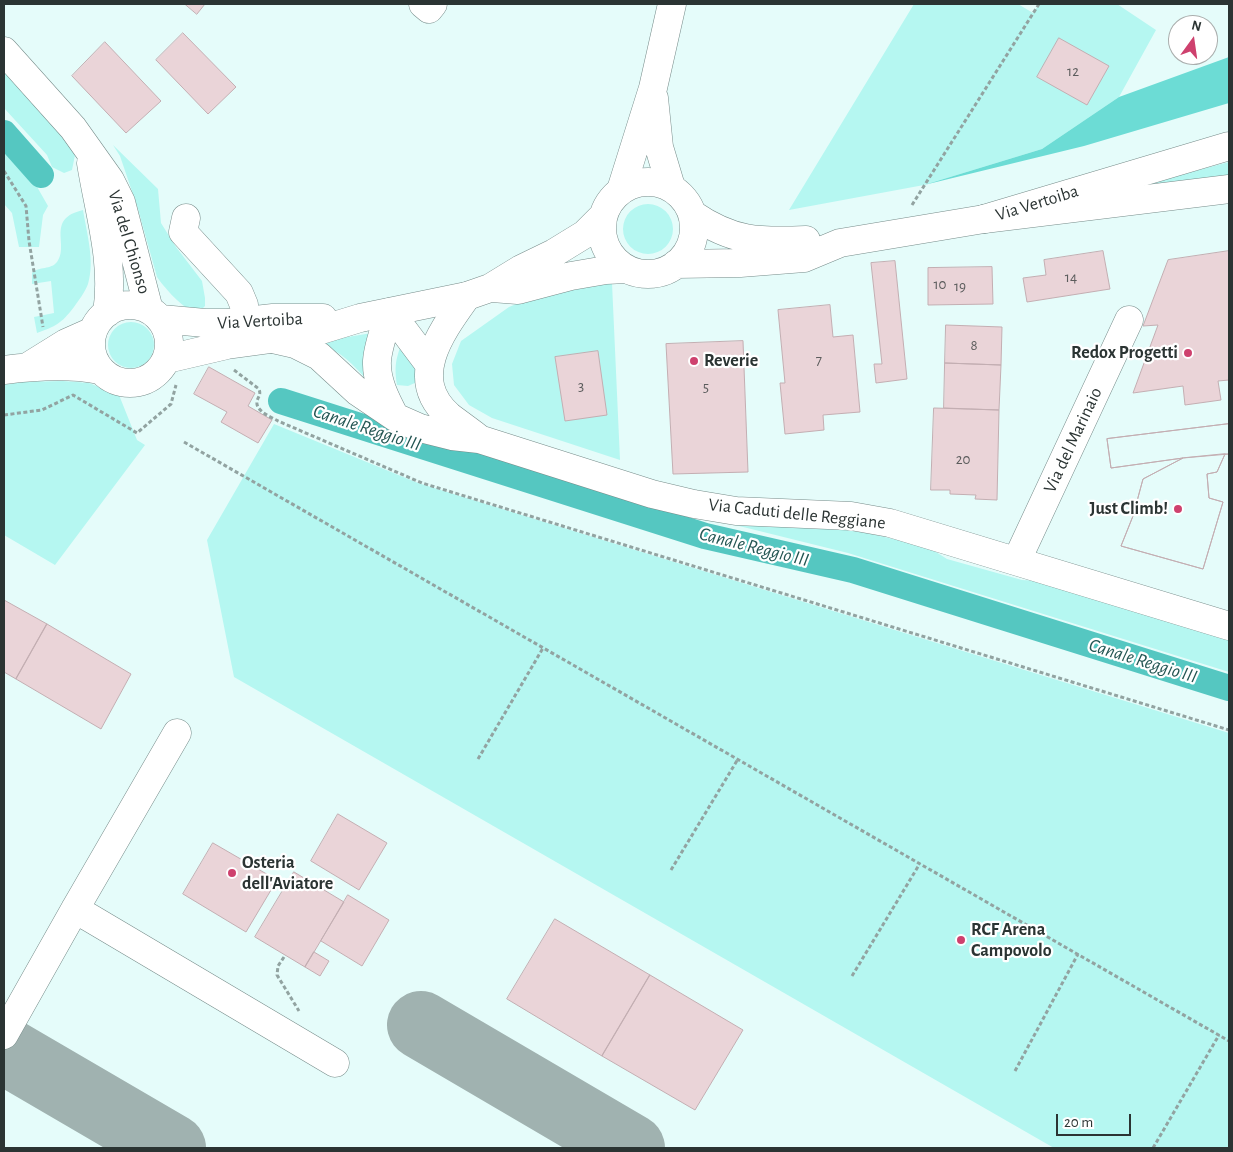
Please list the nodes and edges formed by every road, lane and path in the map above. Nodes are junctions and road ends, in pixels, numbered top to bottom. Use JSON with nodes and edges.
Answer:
{"nodes":[{"id":1,"x":423,"y":4,"type":"edge"},
{"id":2,"x":434,"y":4,"type":"edge"},
{"id":3,"x":672,"y":4,"type":"edge"},
{"id":4,"x":1039,"y":4,"type":"edge"},
{"id":5,"x":4,"y":51,"type":"edge"},
{"id":6,"x":653,"y":88,"type":"junction"},
{"id":7,"x":1229,"y":146,"type":"edge"},
{"id":8,"x":89,"y":151,"type":"junction"},
{"id":9,"x":4,"y":171,"type":"edge"},
{"id":10,"x":671,"y":188,"type":"junction"},
{"id":11,"x":1229,"y":189,"type":"edge"},
{"id":12,"x":621,"y":190,"type":"junction"},
{"id":13,"x":692,"y":214,"type":"junction"},
{"id":14,"x":603,"y":216,"type":"junction"},
{"id":15,"x":186,"y":218,"type":"dead end"},
{"id":16,"x":984,"y":219,"type":"junction"},
{"id":17,"x":893,"y":235,"type":"junction"},
{"id":18,"x":840,"y":243,"type":"junction"},
{"id":19,"x":33,"y":262,"type":"dead end"},
{"id":20,"x":676,"y":264,"type":"junction"},
{"id":21,"x":626,"y":269,"type":"junction"},
{"id":22,"x":479,"y":292,"type":"junction"},
{"id":23,"x":390,"y":312,"type":"junction"},
{"id":24,"x":155,"y":314,"type":"junction"},
{"id":25,"x":360,"y":318,"type":"junction"},
{"id":26,"x":1129,"y":320,"type":"dead end"},
{"id":27,"x":245,"y":321,"type":"junction"},
{"id":28,"x":100,"y":322,"type":"junction"},
{"id":29,"x":273,"y":339,"type":"junction"},
{"id":30,"x":173,"y":368,"type":"junction"},
{"id":31,"x":15,"y":369,"type":"edge"},
{"id":32,"x":100,"y":370,"type":"junction"},
{"id":33,"x":233,"y":370,"type":"dead end"},
{"id":34,"x":430,"y":376,"type":"junction"},
{"id":35,"x":4,"y":416,"type":"edge"},
{"id":36,"x":394,"y":417,"type":"junction"},
{"id":37,"x":479,"y":439,"type":"junction"},
{"id":38,"x":184,"y":442,"type":"dead end"},
{"id":39,"x":1017,"y":560,"type":"junction"},
{"id":40,"x":1229,"y":626,"type":"edge"},
{"id":41,"x":543,"y":648,"type":"junction"},
{"id":42,"x":1229,"y":730,"type":"edge"},
{"id":43,"x":177,"y":733,"type":"dead end"},
{"id":44,"x":478,"y":759,"type":"dead end"},
{"id":45,"x":738,"y":759,"type":"junction"},
{"id":46,"x":919,"y":865,"type":"junction"},
{"id":47,"x":671,"y":870,"type":"dead end"},
{"id":48,"x":75,"y":909,"type":"junction"},
{"id":49,"x":1078,"y":954,"type":"junction"},
{"id":50,"x":284,"y":957,"type":"dead end"},
{"id":51,"x":852,"y":976,"type":"dead end"},
{"id":52,"x":4,"y":1035,"type":"edge"},
{"id":53,"x":1218,"y":1035,"type":"junction"},
{"id":54,"x":295,"y":1039,"type":"junction"},
{"id":55,"x":1229,"y":1041,"type":"edge"},
{"id":56,"x":335,"y":1063,"type":"dead end"},
{"id":57,"x":1015,"y":1071,"type":"dead end"},
{"id":58,"x":1153,"y":1148,"type":"edge"}],
"edges":[{"from":1,"to":2,"type":"main road"},
{"from":3,"to":6,"type":"main road"},
{"from":4,"to":17,"type":"path"},
{"from":5,"to":8,"type":"main road","name":"Via del Chionso"},
{"from":6,"to":10,"type":"main road"},
{"from":6,"to":12,"type":"main road"},
{"from":7,"to":16,"type":"main road","name":"Via Vertoiba"},
{"from":8,"to":24,"type":"main road","name":"Via del Chionso"},
{"from":8,"to":28,"type":"main road","name":"Via del Chionso"},
{"from":9,"to":19,"type":"path"},
{"from":10,"to":12,"type":"main road"},
{"from":10,"to":13,"type":"main road","name":"Via Vertoiba"},
{"from":11,"to":16,"type":"main road"},
{"from":12,"to":14,"type":"main road","name":"Via Vertoiba"},
{"from":13,"to":18,"type":"main road","name":"Via Vertoiba"},
{"from":13,"to":20,"type":"main road"},
{"from":14,"to":21,"type":"main road"},
{"from":14,"to":22,"type":"main road","name":"Via Vertoiba"},
{"from":15,"to":27,"type":"main road"},
{"from":16,"to":17,"type":"main road","name":"Via Vertoiba"},
{"from":17,"to":18,"type":"main road","name":"Via Vertoiba"},
{"from":18,"to":20,"type":"main road","name":"Via Vertoiba"},
{"from":20,"to":21,"type":"main road","name":"Via Vertoiba"},
{"from":21,"to":22,"type":"main road","name":"Via Vertoiba"},
{"from":22,"to":23,"type":"main road","name":"Via Vertoiba"},
{"from":22,"to":34,"type":"main road"},
{"from":23,"to":25,"type":"main road","name":"Via Vertoiba"},
{"from":23,"to":34,"type":"main road","name":"Via Caduti delle Reggiane"},
{"from":23,"to":36,"type":"main road"},
{"from":24,"to":27,"type":"main road","name":"Via Vertoiba"},
{"from":24,"to":28,"type":"main road"},
{"from":24,"to":30,"type":"main road"},
{"from":25,"to":27,"type":"main road","name":"Via Vertoiba"},
{"from":25,"to":29,"type":"main road","name":"Via Vertoiba"},
{"from":26,"to":39,"type":"main road","name":"Via del Marinaio"},
{"from":28,"to":31,"type":"main road"},
{"from":28,"to":32,"type":"main road"},
{"from":29,"to":30,"type":"main road","name":"Via Vertoiba"},
{"from":29,"to":36,"type":"main road","name":"Via Caduti delle Reggiane"},
{"from":30,"to":32,"type":"main road"},
{"from":30,"to":35,"type":"path"},
{"from":31,"to":32,"type":"main road"},
{"from":33,"to":42,"type":"path"},
{"from":34,"to":36,"type":"main road"},
{"from":34,"to":37,"type":"main road","name":"Via Caduti delle Reggiane"},
{"from":36,"to":37,"type":"main road","name":"Via Caduti delle Reggiane"},
{"from":37,"to":39,"type":"main road","name":"Via Caduti delle Reggiane"},
{"from":38,"to":41,"type":"path"},
{"from":39,"to":40,"type":"main road","name":"Via Caduti delle Reggiane"},
{"from":41,"to":44,"type":"path"},
{"from":41,"to":45,"type":"path"},
{"from":43,"to":48,"type":"main road"},
{"from":45,"to":46,"type":"path"},
{"from":45,"to":47,"type":"path"},
{"from":46,"to":49,"type":"path"},
{"from":46,"to":51,"type":"path"},
{"from":48,"to":52,"type":"main road"},
{"from":48,"to":54,"type":"main road"},
{"from":49,"to":53,"type":"path"},
{"from":49,"to":57,"type":"path"},
{"from":50,"to":54,"type":"path"},
{"from":53,"to":55,"type":"path"},
{"from":53,"to":58,"type":"path"},
{"from":54,"to":56,"type":"main road"}]}
